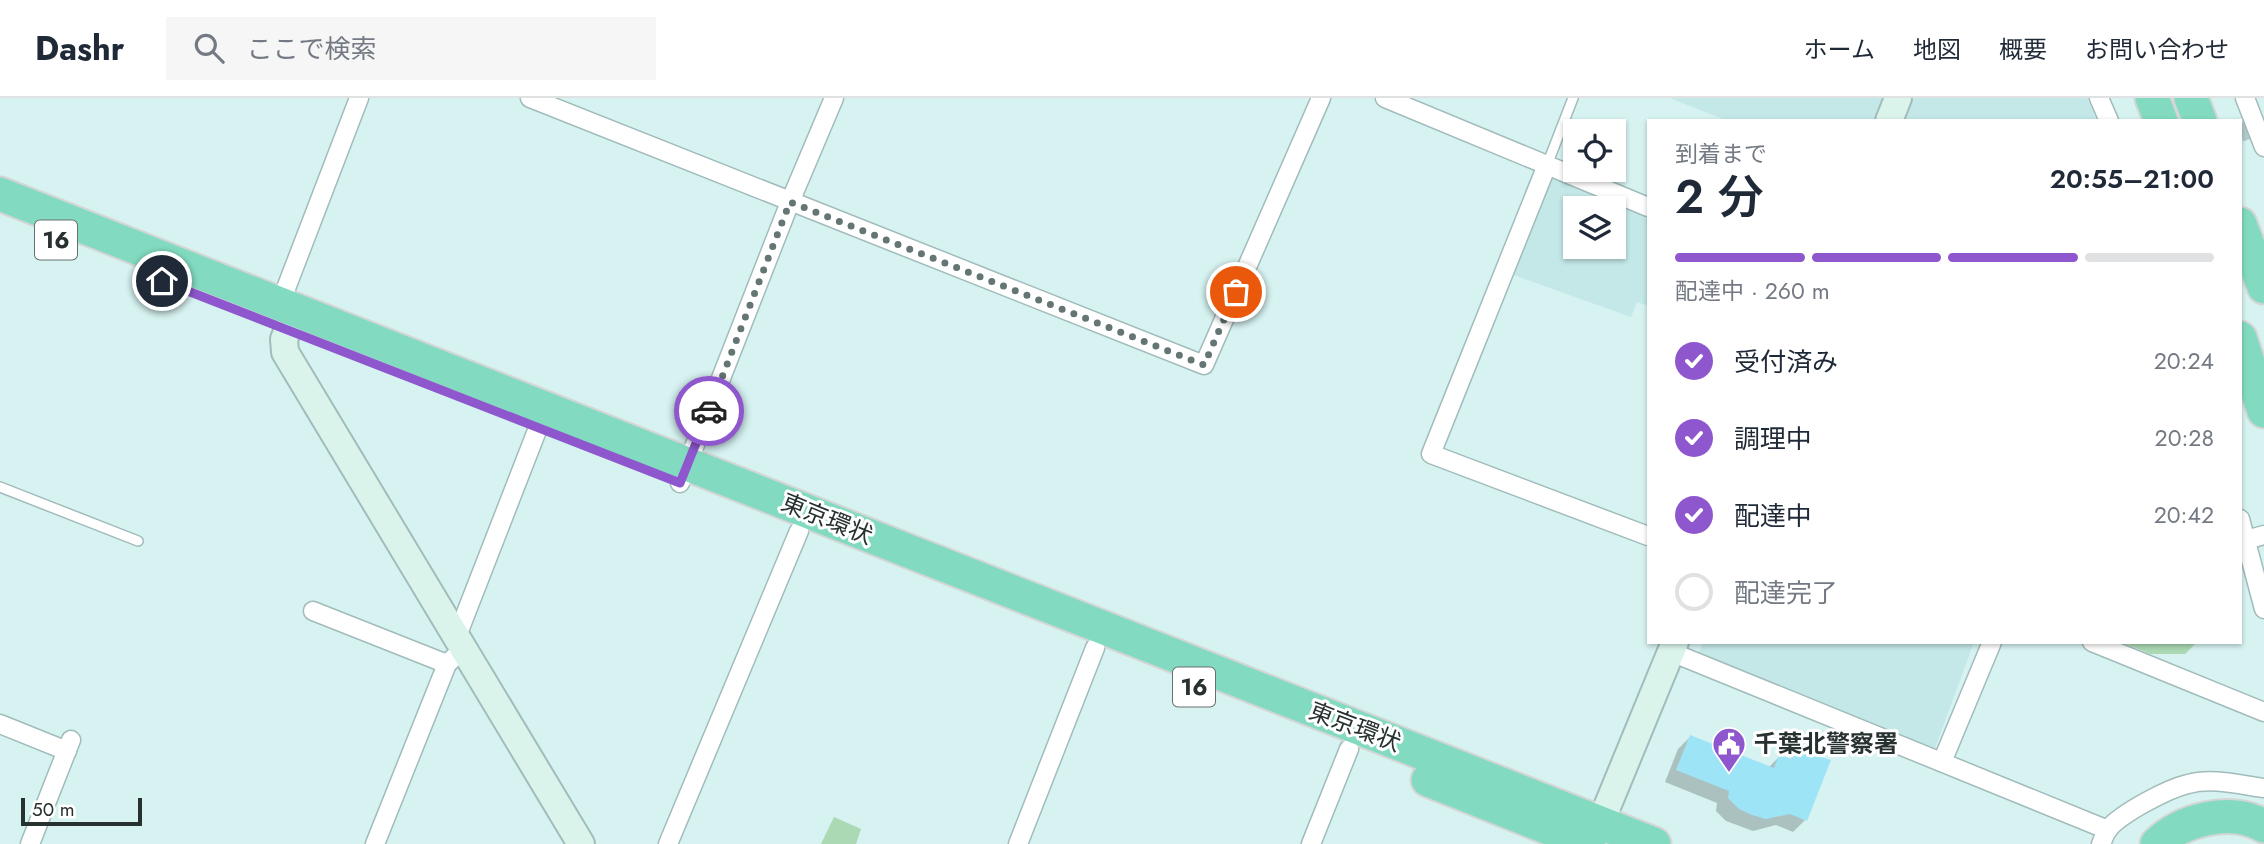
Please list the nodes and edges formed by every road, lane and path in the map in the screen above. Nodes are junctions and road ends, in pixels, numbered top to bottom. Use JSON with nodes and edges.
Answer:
{"nodes":[{"id":1,"x":359,"y":98,"type":"edge"},
{"id":2,"x":530,"y":98,"type":"edge"},
{"id":3,"x":834,"y":98,"type":"edge"},
{"id":4,"x":1321,"y":98,"type":"edge"},
{"id":5,"x":1385,"y":98,"type":"edge"},
{"id":6,"x":1573,"y":98,"type":"edge"},
{"id":7,"x":1898,"y":98,"type":"edge"},
{"id":8,"x":2099,"y":98,"type":"edge"},
{"id":9,"x":2152,"y":98,"type":"edge"},
{"id":10,"x":2191,"y":98,"type":"edge"},
{"id":11,"x":2245,"y":98,"type":"edge"},
{"id":12,"x":1890,"y":119,"type":"edge"},
{"id":13,"x":2108,"y":119,"type":"edge"},
{"id":14,"x":2160,"y":119,"type":"edge"},
{"id":15,"x":2199,"y":119,"type":"edge"},
{"id":16,"x":2264,"y":147,"type":"edge"},
{"id":17,"x":1547,"y":165,"type":"junction"},
{"id":18,"x":0,"y":194,"type":"edge"},
{"id":19,"x":790,"y":202,"type":"junction"},
{"id":20,"x":1647,"y":207,"type":"edge"},
{"id":21,"x":0,"y":218,"type":"edge"},
{"id":22,"x":2242,"y":229,"type":"edge"},
{"id":23,"x":2264,"y":287,"type":"edge"},
{"id":24,"x":284,"y":317,"type":"junction"},
{"id":25,"x":2242,"y":344,"type":"edge"},
{"id":26,"x":2264,"y":411,"type":"edge"},
{"id":27,"x":538,"y":428,"type":"junction"},
{"id":28,"x":684,"y":473,"type":"junction"},
{"id":29,"x":0,"y":487,"type":"edge"},
{"id":30,"x":2242,"y":526,"type":"edge"},
{"id":31,"x":799,"y":531,"type":"junction"},
{"id":32,"x":2264,"y":535,"type":"edge"},
{"id":33,"x":1647,"y":536,"type":"edge"},
{"id":34,"x":2246,"y":540,"type":"junction"},
{"id":35,"x":138,"y":541,"type":"dead end"},
{"id":36,"x":2264,"y":609,"type":"edge"},
{"id":37,"x":313,"y":611,"type":"dead end"},
{"id":38,"x":1991,"y":644,"type":"edge"},
{"id":39,"x":2097,"y":644,"type":"edge"},
{"id":40,"x":1673,"y":647,"type":"edge"},
{"id":41,"x":1095,"y":648,"type":"junction"},
{"id":42,"x":456,"y":649,"type":"junction"},
{"id":43,"x":2264,"y":712,"type":"edge"},
{"id":44,"x":0,"y":724,"type":"edge"},
{"id":45,"x":1349,"y":749,"type":"junction"},
{"id":46,"x":1942,"y":762,"type":"junction"},
{"id":47,"x":2264,"y":788,"type":"edge"},
{"id":48,"x":2264,"y":826,"type":"edge"},
{"id":49,"x":1594,"y":837,"type":"edge"},
{"id":50,"x":2104,"y":837,"type":"edge"},
{"id":51,"x":30,"y":844,"type":"edge"},
{"id":52,"x":375,"y":844,"type":"edge"},
{"id":53,"x":581,"y":844,"type":"edge"},
{"id":54,"x":668,"y":844,"type":"edge"},
{"id":55,"x":1018,"y":844,"type":"edge"},
{"id":56,"x":1311,"y":844,"type":"edge"},
{"id":57,"x":1654,"y":844,"type":"edge"},
{"id":58,"x":2157,"y":844,"type":"edge"},
{"id":59,"x":2189,"y":844,"type":"edge"},
{"id":60,"x":2258,"y":844,"type":"edge"}],
"edges":[{"from":1,"to":24,"type":"street"},
{"from":2,"to":19,"type":"street"},
{"from":3,"to":19,"type":"street"},
{"from":4,"to":19,"type":"street"},
{"from":5,"to":17,"type":"street"},
{"from":6,"to":17,"type":"lane"},
{"from":7,"to":12,"type":"street"},
{"from":8,"to":13,"type":"street"},
{"from":9,"to":14,"type":"highway"},
{"from":10,"to":15,"type":"highway"},
{"from":11,"to":16,"type":"street"},
{"from":17,"to":20,"type":"street"},
{"from":17,"to":33,"type":"street"},
{"from":18,"to":24,"type":"highway","name":"東京環状","number":"16"},
{"from":19,"to":28,"type":"street"},
{"from":21,"to":24,"type":"highway","name":"東京環状","number":"16"},
{"from":22,"to":23,"type":"highway"},
{"from":24,"to":27,"type":"highway","name":"東京環状","number":"16"},
{"from":24,"to":28,"type":"highway","name":"東京環状","number":"16"},
{"from":24,"to":42,"type":"street"},
{"from":25,"to":26,"type":"highway"},
{"from":27,"to":28,"type":"highway","name":"東京環状","number":"16"},
{"from":27,"to":42,"type":"street"},
{"from":28,"to":31,"type":"highway","name":"東京環状","number":"16"},
{"from":28,"to":49,"type":"highway","name":"東京環状","number":"16"},
{"from":29,"to":35,"type":"lane"},
{"from":30,"to":34,"type":"street"},
{"from":31,"to":41,"type":"highway","name":"東京環状","number":"16"},
{"from":31,"to":54,"type":"street"},
{"from":32,"to":34,"type":"street"},
{"from":34,"to":36,"type":"street"},
{"from":37,"to":42,"type":"street"},
{"from":38,"to":46,"type":"street"},
{"from":39,"to":43,"type":"street"},
{"from":40,"to":46,"type":"street"},
{"from":40,"to":49,"type":"street"},
{"from":41,"to":45,"type":"highway","name":"東京環状","number":"16"},
{"from":41,"to":55,"type":"street"},
{"from":42,"to":52,"type":"street"},
{"from":42,"to":53,"type":"street"},
{"from":44,"to":51,"type":"street"},
{"from":45,"to":49,"type":"highway","name":"東京環状","number":"16"},
{"from":45,"to":56,"type":"street"},
{"from":46,"to":50,"type":"street"},
{"from":47,"to":50,"type":"street"},
{"from":48,"to":58,"type":"highway"},
{"from":49,"to":57,"type":"highway","name":"東京環状","number":"16"},
{"from":59,"to":60,"type":"highway"}]}
